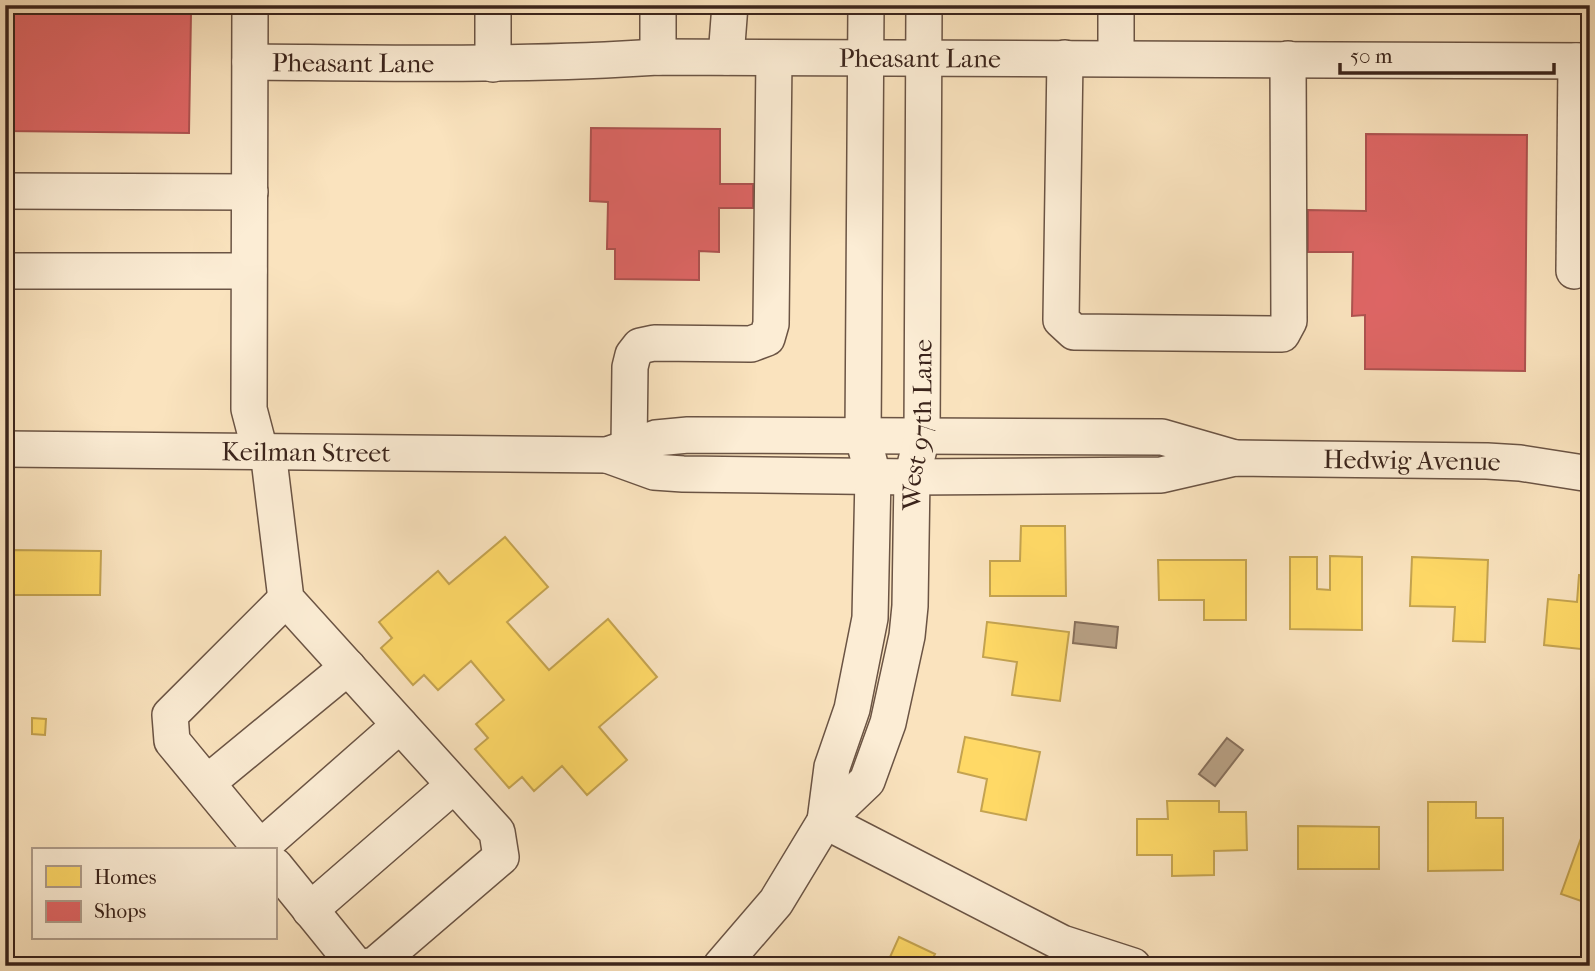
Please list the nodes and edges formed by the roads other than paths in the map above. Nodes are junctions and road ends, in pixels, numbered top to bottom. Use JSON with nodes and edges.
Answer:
{"nodes":[{"id":1,"x":250,"y":5,"type":"edge"},
{"id":2,"x":493,"y":5,"type":"edge"},
{"id":3,"x":658,"y":5,"type":"edge"},
{"id":4,"x":730,"y":5,"type":"edge"},
{"id":5,"x":866,"y":5,"type":"edge"},
{"id":6,"x":924,"y":5,"type":"edge"},
{"id":7,"x":1116,"y":5,"type":"edge"},
{"id":8,"x":658,"y":57,"type":"junction"},
{"id":9,"x":726,"y":57,"type":"junction"},
{"id":10,"x":774,"y":58,"type":"junction"},
{"id":11,"x":866,"y":58,"type":"junction"},
{"id":12,"x":924,"y":58,"type":"junction"},
{"id":13,"x":1065,"y":58,"type":"junction"},
{"id":14,"x":1116,"y":58,"type":"junction"},
{"id":15,"x":1288,"y":60,"type":"junction"},
{"id":16,"x":1583,"y":61,"type":"edge"},
{"id":17,"x":250,"y":62,"type":"junction"},
{"id":18,"x":493,"y":64,"type":"junction"},
{"id":19,"x":5,"y":191,"type":"edge"},
{"id":20,"x":250,"y":192,"type":"junction"},
{"id":21,"x":5,"y":271,"type":"edge"},
{"id":22,"x":249,"y":271,"type":"junction"},
{"id":23,"x":1574,"y":271,"type":"dead end"},
{"id":24,"x":863,"y":437,"type":"junction"},
{"id":25,"x":922,"y":437,"type":"junction"},
{"id":26,"x":5,"y":449,"type":"edge"},
{"id":27,"x":264,"y":451,"type":"junction"},
{"id":28,"x":618,"y":451,"type":"junction"},
{"id":29,"x":1235,"y":458,"type":"junction"},
{"id":30,"x":1590,"y":474,"type":"edge"},
{"id":31,"x":873,"y":476,"type":"junction"},
{"id":32,"x":912,"y":477,"type":"junction"},
{"id":33,"x":286,"y":599,"type":"junction"},
{"id":34,"x":348,"y":667,"type":"junction"},
{"id":35,"x":400,"y":724,"type":"junction"},
{"id":36,"x":207,"y":783,"type":"junction"},
{"id":37,"x":454,"y":785,"type":"junction"},
{"id":38,"x":825,"y":821,"type":"junction"},
{"id":39,"x":259,"y":848,"type":"edge"},
{"id":40,"x":272,"y":848,"type":"edge"},
{"id":41,"x":276,"y":868,"type":"edge"},
{"id":42,"x":310,"y":910,"type":"junction"},
{"id":43,"x":356,"y":966,"type":"edge"},
{"id":44,"x":369,"y":966,"type":"edge"},
{"id":45,"x":721,"y":966,"type":"edge"},
{"id":46,"x":1133,"y":966,"type":"edge"}],
"edges":[{"from":1,"to":17,"type":"street"},
{"from":2,"to":18,"type":"street"},
{"from":3,"to":8,"type":"street"},
{"from":4,"to":9,"type":"street"},
{"from":5,"to":11,"type":"street","name":"West 97th Lane"},
{"from":6,"to":12,"type":"street","name":"West 97th Lane"},
{"from":7,"to":14,"type":"street"},
{"from":8,"to":9,"type":"street","name":"Pheasant Lane"},
{"from":8,"to":18,"type":"street","name":"Pheasant Lane"},
{"from":9,"to":10,"type":"street","name":"Pheasant Lane"},
{"from":10,"to":11,"type":"street","name":"Pheasant Lane"},
{"from":10,"to":28,"type":"street"},
{"from":11,"to":12,"type":"street","name":"Pheasant Lane"},
{"from":11,"to":24,"type":"street","name":"West 97th Lane"},
{"from":12,"to":13,"type":"street","name":"Pheasant Lane"},
{"from":12,"to":25,"type":"street","name":"West 97th Lane"},
{"from":13,"to":14,"type":"street","name":"Pheasant Lane"},
{"from":13,"to":15,"type":"street"},
{"from":14,"to":15,"type":"street","name":"Pheasant Lane"},
{"from":15,"to":16,"type":"street","name":"Pheasant Lane"},
{"from":16,"to":23,"type":"street"},
{"from":17,"to":18,"type":"street","name":"Pheasant Lane"},
{"from":17,"to":20,"type":"street"},
{"from":19,"to":20,"type":"street"},
{"from":20,"to":22,"type":"street"},
{"from":21,"to":22,"type":"street"},
{"from":22,"to":27,"type":"street"},
{"from":24,"to":25,"type":"street","name":"Keilman Street"},
{"from":24,"to":28,"type":"street","name":"Keilman Street"},
{"from":24,"to":31,"type":"street","name":"West 97th Lane"},
{"from":25,"to":29,"type":"street","name":"Hedwig Avenue"},
{"from":25,"to":32,"type":"street","name":"West 97th Lane"},
{"from":26,"to":27,"type":"street","name":"Keilman Street"},
{"from":27,"to":28,"type":"street","name":"Keilman Street"},
{"from":27,"to":33,"type":"street"},
{"from":28,"to":31,"type":"street","name":"Keilman Street"},
{"from":29,"to":30,"type":"street","name":"Hedwig Avenue"},
{"from":29,"to":32,"type":"street","name":"Hedwig Avenue"},
{"from":31,"to":32,"type":"street","name":"Keilman Street"},
{"from":31,"to":38,"type":"street","name":"West 97th Lane"},
{"from":32,"to":38,"type":"street","name":"West 97th Lane"},
{"from":33,"to":34,"type":"street"},
{"from":33,"to":36,"type":"street"},
{"from":34,"to":35,"type":"street"},
{"from":34,"to":36,"type":"street"},
{"from":35,"to":37,"type":"street"},
{"from":35,"to":40,"type":"street"},
{"from":36,"to":39,"type":"street"},
{"from":37,"to":42,"type":"street"},
{"from":37,"to":44,"type":"street"},
{"from":38,"to":45,"type":"street","name":"West 97th Lane"},
{"from":38,"to":46,"type":"street"},
{"from":41,"to":42,"type":"street"},
{"from":42,"to":43,"type":"street"}]}
